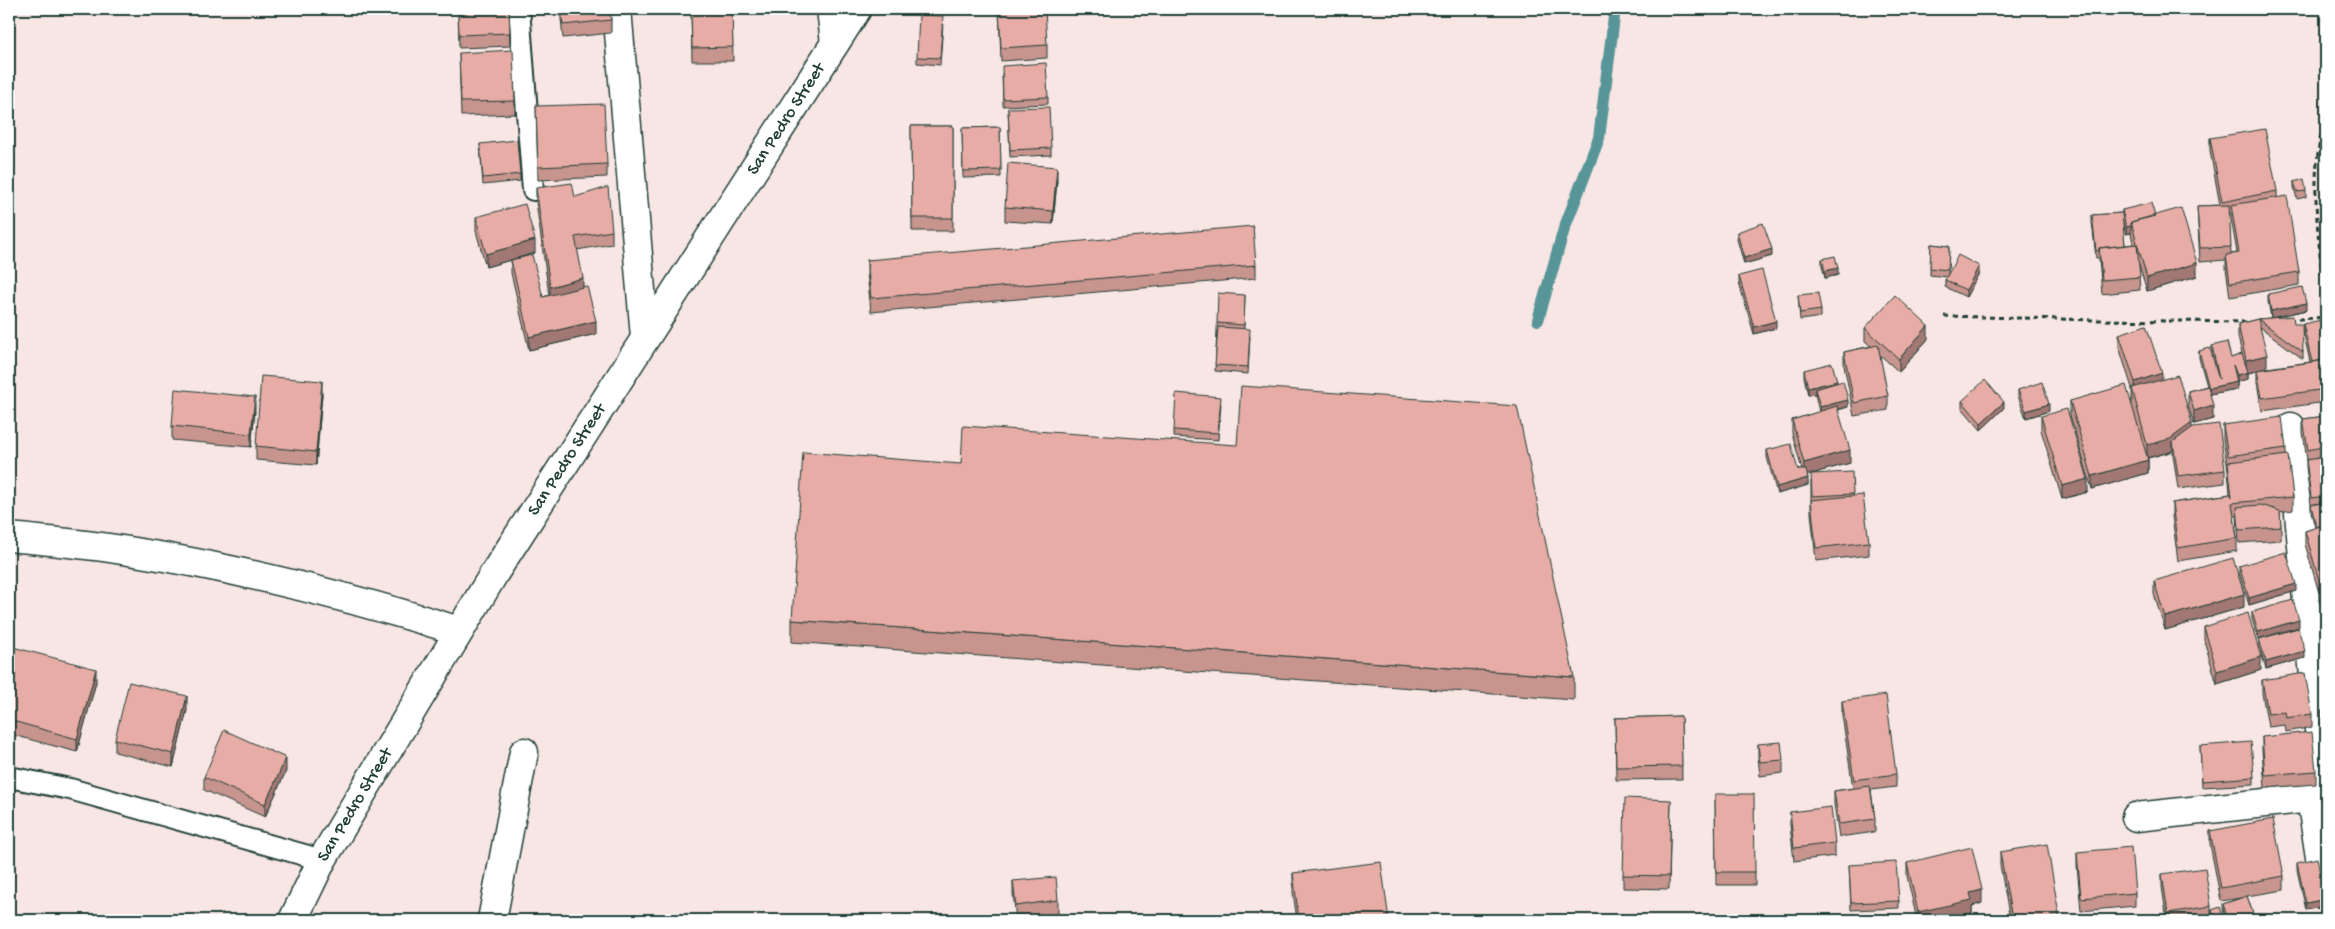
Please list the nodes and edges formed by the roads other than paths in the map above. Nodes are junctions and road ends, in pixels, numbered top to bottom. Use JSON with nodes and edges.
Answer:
{"nodes":[{"id":1,"x":519,"y":9,"type":"edge"},
{"id":2,"x":617,"y":9,"type":"edge"},
{"id":3,"x":831,"y":9,"type":"edge"},
{"id":4,"x":857,"y":9,"type":"edge"},
{"id":5,"x":835,"y":43,"type":"junction"},
{"id":6,"x":532,"y":190,"type":"dead end"},
{"id":7,"x":645,"y":337,"type":"junction"},
{"id":8,"x":2291,"y":427,"type":"dead end"},
{"id":9,"x":9,"y":537,"type":"edge"},
{"id":10,"x":459,"y":631,"type":"junction"},
{"id":11,"x":524,"y":752,"type":"dead end"},
{"id":12,"x":9,"y":777,"type":"edge"},
{"id":13,"x":2321,"y":796,"type":"edge"},
{"id":14,"x":2136,"y":817,"type":"dead end"},
{"id":15,"x":322,"y":860,"type":"junction"},
{"id":16,"x":2326,"y":897,"type":"edge"},
{"id":17,"x":293,"y":920,"type":"edge"},
{"id":18,"x":492,"y":920,"type":"edge"}],
"edges":[{"from":1,"to":6,"type":"lane"},
{"from":2,"to":7,"type":"street"},
{"from":3,"to":5,"type":"street"},
{"from":4,"to":5,"type":"street","name":"San Pedro Street"},
{"from":5,"to":7,"type":"street","name":"San Pedro Street"},
{"from":7,"to":10,"type":"street","name":"San Pedro Street"},
{"from":8,"to":13,"type":"street"},
{"from":9,"to":10,"type":"street"},
{"from":10,"to":15,"type":"street","name":"San Pedro Street"},
{"from":11,"to":18,"type":"street"},
{"from":12,"to":15,"type":"lane"},
{"from":13,"to":14,"type":"street"},
{"from":13,"to":16,"type":"street"},
{"from":15,"to":17,"type":"street","name":"San Pedro Street"}]}
